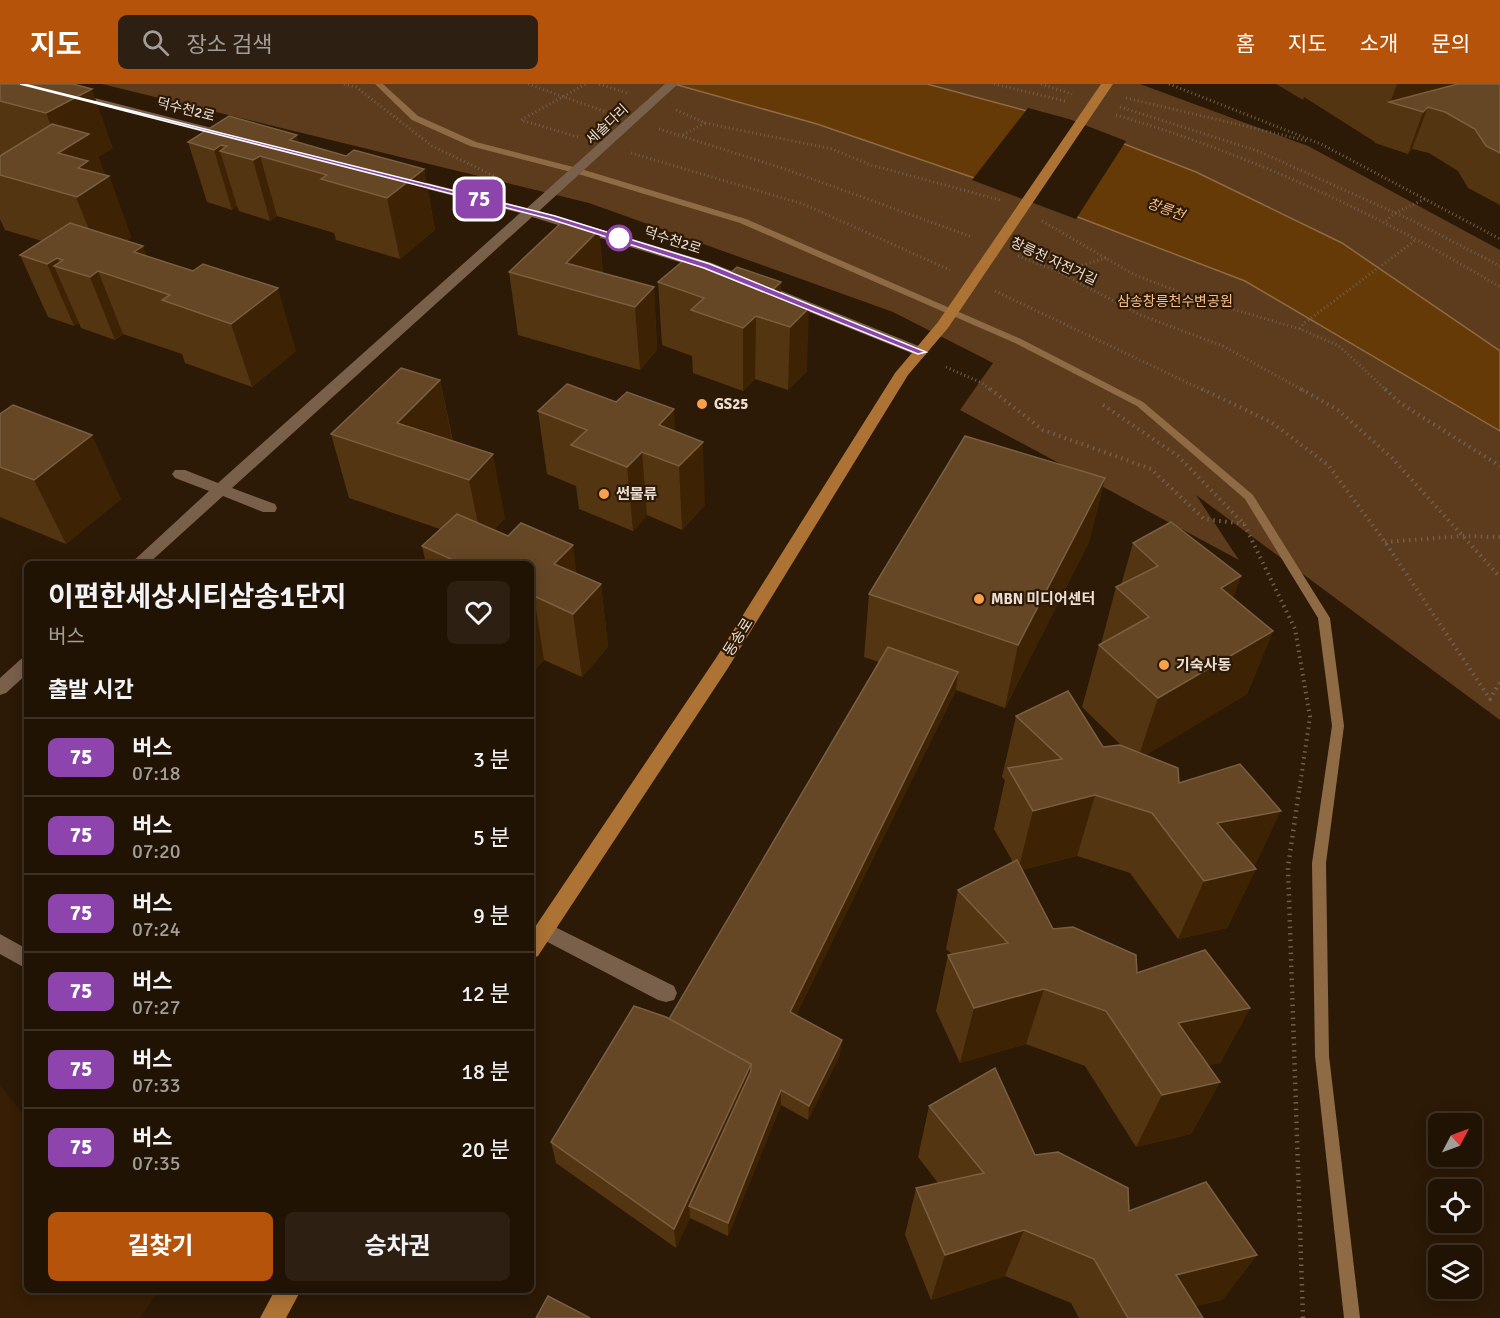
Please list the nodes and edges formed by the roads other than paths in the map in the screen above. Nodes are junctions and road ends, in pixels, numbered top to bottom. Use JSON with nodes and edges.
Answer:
{"nodes":[{"id":1,"x":672,"y":84,"type":"edge"},
{"id":2,"x":1107,"y":84,"type":"edge"},
{"id":3,"x":58,"y":92,"type":"edge"},
{"id":4,"x":243,"y":139,"type":"edge"},
{"id":5,"x":392,"y":176,"type":"edge"},
{"id":6,"x":532,"y":212,"type":"junction"},
{"id":7,"x":921,"y":352,"type":"junction"},
{"id":8,"x":180,"y":474,"type":"dead end"},
{"id":9,"x":221,"y":490,"type":"junction"},
{"id":10,"x":269,"y":508,"type":"dead end"},
{"id":11,"x":141,"y":561,"type":"edge"},
{"id":12,"x":24,"y":667,"type":"edge"},
{"id":13,"x":0,"y":688,"type":"edge"},
{"id":14,"x":545,"y":931,"type":"junction"},
{"id":15,"x":0,"y":943,"type":"edge"},
{"id":16,"x":534,"y":946,"type":"edge"},
{"id":17,"x":24,"y":958,"type":"edge"},
{"id":18,"x":666,"y":993,"type":"dead end"},
{"id":19,"x":287,"y":1293,"type":"edge"},
{"id":20,"x":272,"y":1318,"type":"edge"}],
"edges":[{"from":1,"to":6,"type":"street","name":"세솔다리"},
{"from":2,"to":7,"type":"main road","name":"동송로"},
{"from":3,"to":4,"type":"street","name":"덕수천2로"},
{"from":5,"to":6,"type":"street","name":"덕수천2로"},
{"from":6,"to":7,"type":"street","name":"덕수천2로"},
{"from":6,"to":9,"type":"street","name":"세솔다리"},
{"from":7,"to":14,"type":"main road","name":"동송로"},
{"from":8,"to":9,"type":"street"},
{"from":9,"to":10,"type":"street"},
{"from":9,"to":11,"type":"street","name":"세솔다리"},
{"from":12,"to":13,"type":"street"},
{"from":14,"to":16,"type":"main road","name":"동송로"},
{"from":14,"to":18,"type":"street"},
{"from":15,"to":17,"type":"street"},
{"from":19,"to":20,"type":"main road"}]}
